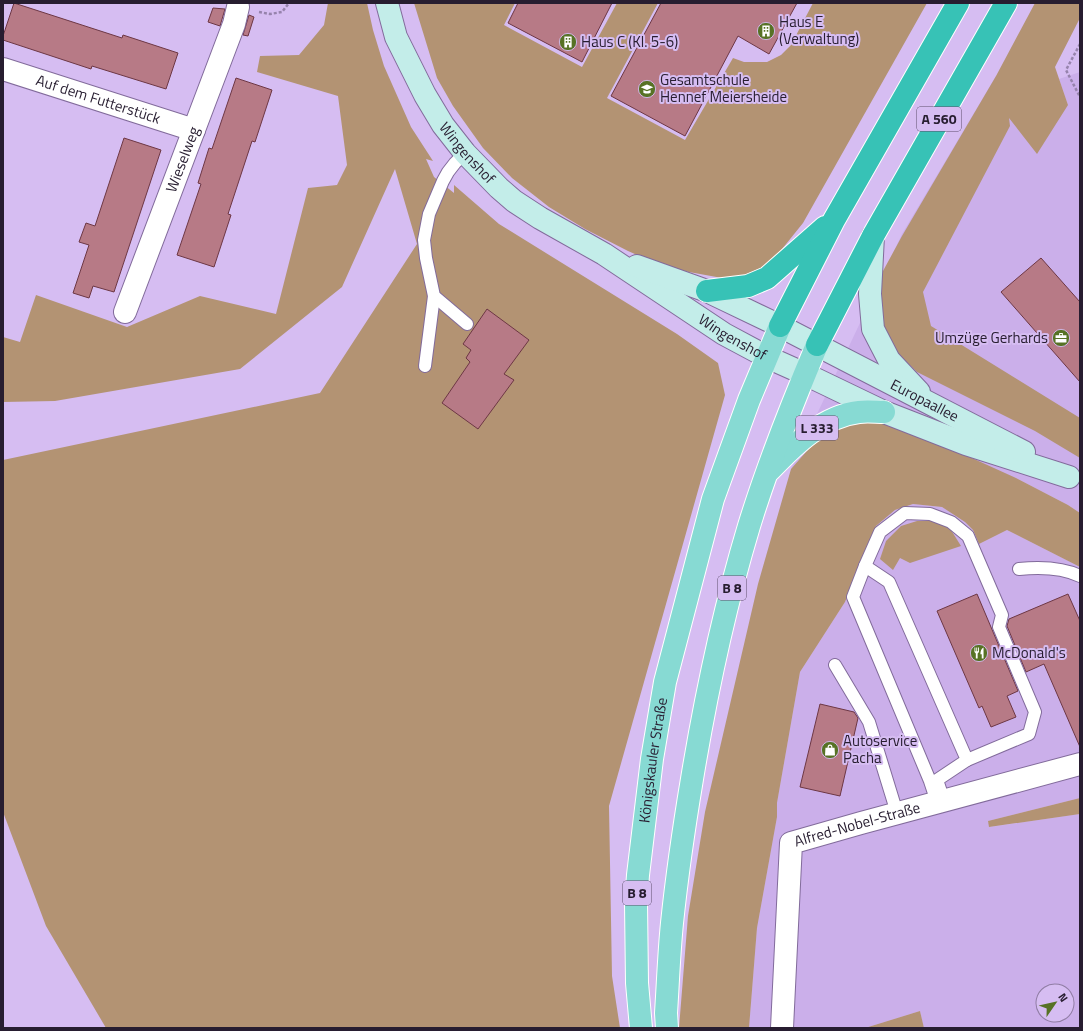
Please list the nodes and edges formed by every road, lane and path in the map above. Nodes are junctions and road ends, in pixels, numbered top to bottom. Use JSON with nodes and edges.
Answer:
{"nodes":[{"id":1,"x":387,"y":3,"type":"edge"},
{"id":2,"x":958,"y":3,"type":"edge"},
{"id":3,"x":1006,"y":3,"type":"edge"},
{"id":4,"x":238,"y":7,"type":"dead end"},
{"id":5,"x":1080,"y":44,"type":"edge"},
{"id":6,"x":3,"y":69,"type":"edge"},
{"id":7,"x":1080,"y":97,"type":"edge"},
{"id":8,"x":194,"y":130,"type":"junction"},
{"id":9,"x":466,"y":153,"type":"junction"},
{"id":10,"x":834,"y":220,"type":"junction"},
{"id":11,"x":873,"y":236,"type":"junction"},
{"id":12,"x":604,"y":254,"type":"junction"},
{"id":13,"x":707,"y":292,"type":"junction"},
{"id":14,"x":434,"y":296,"type":"junction"},
{"id":15,"x":125,"y":312,"type":"dead end"},
{"id":16,"x":467,"y":324,"type":"dead end"},
{"id":17,"x":780,"y":326,"type":"junction"},
{"id":18,"x":817,"y":345,"type":"junction"},
{"id":19,"x":767,"y":357,"type":"junction"},
{"id":20,"x":426,"y":366,"type":"dead end"},
{"id":21,"x":804,"y":374,"type":"junction"},
{"id":22,"x":928,"y":402,"type":"junction"},
{"id":23,"x":884,"y":412,"type":"junction"},
{"id":24,"x":766,"y":475,"type":"junction"},
{"id":25,"x":1074,"y":480,"type":"edge"},
{"id":26,"x":865,"y":566,"type":"junction"},
{"id":27,"x":1019,"y":569,"type":"dead end"},
{"id":28,"x":1080,"y":576,"type":"edge"},
{"id":29,"x":835,"y":665,"type":"dead end"},
{"id":30,"x":967,"y":760,"type":"junction"},
{"id":31,"x":1080,"y":764,"type":"edge"},
{"id":32,"x":940,"y":801,"type":"junction"},
{"id":33,"x":897,"y":813,"type":"junction"},
{"id":34,"x":641,"y":1028,"type":"edge"},
{"id":35,"x":667,"y":1028,"type":"edge"},
{"id":36,"x":782,"y":1028,"type":"edge"}],
"edges":[{"from":1,"to":9,"type":"main road","name":"Wingenshof"},
{"from":2,"to":10,"type":"highway","number":"A 560"},
{"from":3,"to":11,"type":"highway","number":"A 560"},
{"from":4,"to":8,"type":"street","name":"Wieselweg"},
{"from":5,"to":7,"type":"path"},
{"from":6,"to":8,"type":"street","name":"Auf dem Futterstück"},
{"from":8,"to":15,"type":"street","name":"Wieselweg"},
{"from":9,"to":12,"type":"main road","name":"Wingenshof"},
{"from":9,"to":14,"type":"lane"},
{"from":10,"to":13,"type":"highway"},
{"from":10,"to":17,"type":"highway","number":"A 560"},
{"from":11,"to":18,"type":"highway","number":"A 560"},
{"from":11,"to":22,"type":"main road"},
{"from":12,"to":13,"type":"main road","name":"Wingenshof"},
{"from":12,"to":19,"type":"main road","name":"Wingenshof"},
{"from":13,"to":17,"type":"main road","name":"Wingenshof"},
{"from":14,"to":16,"type":"lane"},
{"from":14,"to":20,"type":"lane"},
{"from":17,"to":18,"type":"main road","name":"Europaallee","number":"L 333"},
{"from":17,"to":19,"type":"main road","number":"B 8"},
{"from":18,"to":21,"type":"main road","number":"B 8"},
{"from":18,"to":22,"type":"main road","name":"Europaallee","number":"L 333"},
{"from":19,"to":21,"type":"main road","name":"Wingenshof","number":"L 333"},
{"from":19,"to":34,"type":"main road","name":"Königskauler Straße","number":"B 8"},
{"from":21,"to":23,"type":"main road","name":"Europaallee","number":"L 333"},
{"from":21,"to":24,"type":"main road","number":"B 8"},
{"from":22,"to":25,"type":"main road","name":"Europaallee","number":"L 333"},
{"from":23,"to":24,"type":"main road","number":"L 333"},
{"from":23,"to":25,"type":"main road","name":"Europaallee","number":"L 333"},
{"from":24,"to":35,"type":"main road","number":"B 8"},
{"from":26,"to":30,"type":"lane"},
{"from":26,"to":30,"type":"lane"},
{"from":26,"to":32,"type":"lane"},
{"from":27,"to":28,"type":"lane"},
{"from":29,"to":33,"type":"lane"},
{"from":30,"to":32,"type":"lane"},
{"from":31,"to":32,"type":"street","name":"Alfred-Nobel-Straße"},
{"from":32,"to":33,"type":"street","name":"Alfred-Nobel-Straße"},
{"from":33,"to":36,"type":"street","name":"Alfred-Nobel-Straße"}]}
